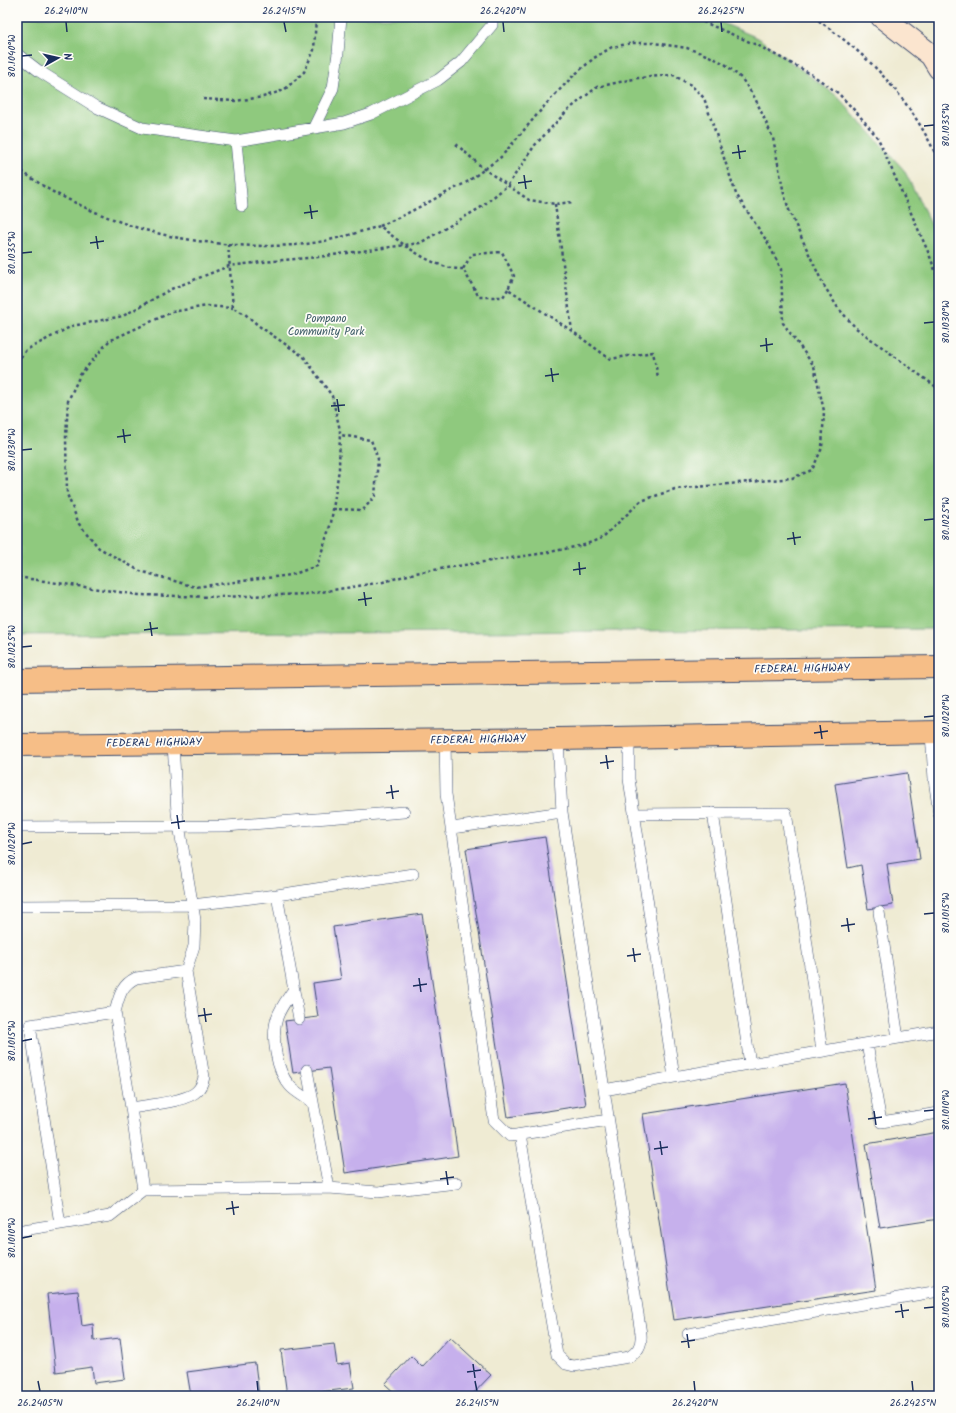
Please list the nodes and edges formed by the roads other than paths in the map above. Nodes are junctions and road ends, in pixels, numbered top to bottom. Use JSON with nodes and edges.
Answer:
{"nodes":[{"id":1,"x":341,"y":17,"type":"edge"},
{"id":2,"x":492,"y":17,"type":"edge"},
{"id":3,"x":882,"y":17,"type":"edge"},
{"id":4,"x":17,"y":54,"type":"edge"},
{"id":5,"x":938,"y":64,"type":"edge"},
{"id":6,"x":314,"y":127,"type":"junction"},
{"id":7,"x":236,"y":141,"type":"junction"},
{"id":8,"x":242,"y":206,"type":"dead end"},
{"id":9,"x":939,"y":667,"type":"edge"},
{"id":10,"x":17,"y":680,"type":"edge"},
{"id":11,"x":935,"y":733,"type":"edge"},
{"id":12,"x":628,"y":737,"type":"junction"},
{"id":13,"x":558,"y":738,"type":"junction"},
{"id":14,"x":445,"y":740,"type":"junction"},
{"id":15,"x":173,"y":743,"type":"junction"},
{"id":16,"x":17,"y":745,"type":"edge"},
{"id":17,"x":404,"y":812,"type":"dead end"},
{"id":18,"x":562,"y":812,"type":"junction"},
{"id":19,"x":713,"y":813,"type":"junction"},
{"id":20,"x":634,"y":814,"type":"junction"},
{"id":21,"x":939,"y":814,"type":"edge"},
{"id":22,"x":179,"y":826,"type":"junction"},
{"id":23,"x":17,"y":827,"type":"edge"},
{"id":24,"x":452,"y":828,"type":"junction"},
{"id":25,"x":413,"y":874,"type":"dead end"},
{"id":26,"x":277,"y":895,"type":"junction"},
{"id":27,"x":192,"y":905,"type":"junction"},
{"id":28,"x":17,"y":906,"type":"edge"},
{"id":29,"x":879,"y":912,"type":"dead end"},
{"id":30,"x":186,"y":970,"type":"junction"},
{"id":31,"x":294,"y":989,"type":"junction"},
{"id":32,"x":115,"y":1012,"type":"junction"},
{"id":33,"x":299,"y":1019,"type":"dead end"},
{"id":34,"x":939,"y":1031,"type":"edge"},
{"id":35,"x":898,"y":1038,"type":"junction"},
{"id":36,"x":867,"y":1044,"type":"junction"},
{"id":37,"x":822,"y":1051,"type":"junction"},
{"id":38,"x":750,"y":1064,"type":"junction"},
{"id":39,"x":307,"y":1070,"type":"dead end"},
{"id":40,"x":674,"y":1077,"type":"junction"},
{"id":41,"x":604,"y":1090,"type":"junction"},
{"id":42,"x":312,"y":1102,"type":"junction"},
{"id":43,"x":131,"y":1108,"type":"junction"},
{"id":44,"x":939,"y":1113,"type":"edge"},
{"id":45,"x":608,"y":1120,"type":"junction"},
{"id":46,"x":520,"y":1135,"type":"junction"},
{"id":47,"x":458,"y":1183,"type":"dead end"},
{"id":48,"x":329,"y":1188,"type":"junction"},
{"id":49,"x":143,"y":1190,"type":"junction"},
{"id":50,"x":60,"y":1224,"type":"junction"},
{"id":51,"x":17,"y":1231,"type":"edge"},
{"id":52,"x":939,"y":1291,"type":"edge"},
{"id":53,"x":688,"y":1334,"type":"dead end"}],
"edges":[{"from":1,"to":6,"type":"lane"},
{"from":2,"to":6,"type":"lane"},
{"from":3,"to":5,"type":"street"},
{"from":4,"to":7,"type":"lane"},
{"from":6,"to":7,"type":"lane"},
{"from":7,"to":8,"type":"lane"},
{"from":9,"to":10,"type":"main road","name":"FEDERAL HIGHWAY"},
{"from":11,"to":12,"type":"main road","name":"FEDERAL HIGHWAY"},
{"from":11,"to":21,"type":"lane"},
{"from":12,"to":13,"type":"main road","name":"FEDERAL HIGHWAY"},
{"from":12,"to":20,"type":"lane"},
{"from":13,"to":14,"type":"main road","name":"FEDERAL HIGHWAY"},
{"from":13,"to":18,"type":"lane"},
{"from":14,"to":15,"type":"main road","name":"FEDERAL HIGHWAY"},
{"from":14,"to":24,"type":"lane"},
{"from":15,"to":16,"type":"main road","name":"FEDERAL HIGHWAY"},
{"from":15,"to":22,"type":"lane"},
{"from":17,"to":22,"type":"lane"},
{"from":18,"to":24,"type":"lane"},
{"from":18,"to":41,"type":"lane"},
{"from":19,"to":20,"type":"lane"},
{"from":19,"to":37,"type":"lane"},
{"from":19,"to":38,"type":"lane"},
{"from":20,"to":40,"type":"lane"},
{"from":22,"to":23,"type":"lane"},
{"from":22,"to":27,"type":"lane"},
{"from":24,"to":46,"type":"lane"},
{"from":25,"to":26,"type":"lane"},
{"from":26,"to":27,"type":"lane"},
{"from":26,"to":31,"type":"lane"},
{"from":27,"to":28,"type":"lane"},
{"from":27,"to":30,"type":"lane"},
{"from":29,"to":35,"type":"lane"},
{"from":30,"to":32,"type":"lane"},
{"from":30,"to":43,"type":"lane"},
{"from":31,"to":33,"type":"lane"},
{"from":31,"to":42,"type":"lane"},
{"from":32,"to":43,"type":"lane"},
{"from":32,"to":50,"type":"lane"},
{"from":34,"to":35,"type":"lane"},
{"from":35,"to":36,"type":"lane"},
{"from":36,"to":37,"type":"lane"},
{"from":36,"to":44,"type":"lane"},
{"from":37,"to":38,"type":"lane"},
{"from":38,"to":40,"type":"lane"},
{"from":39,"to":42,"type":"lane"},
{"from":40,"to":41,"type":"lane"},
{"from":41,"to":45,"type":"lane"},
{"from":42,"to":48,"type":"lane"},
{"from":43,"to":49,"type":"lane"},
{"from":45,"to":46,"type":"lane"},
{"from":45,"to":46,"type":"lane"},
{"from":47,"to":48,"type":"lane"},
{"from":48,"to":49,"type":"lane"},
{"from":49,"to":50,"type":"lane"},
{"from":50,"to":51,"type":"lane"},
{"from":52,"to":53,"type":"lane"}]}
